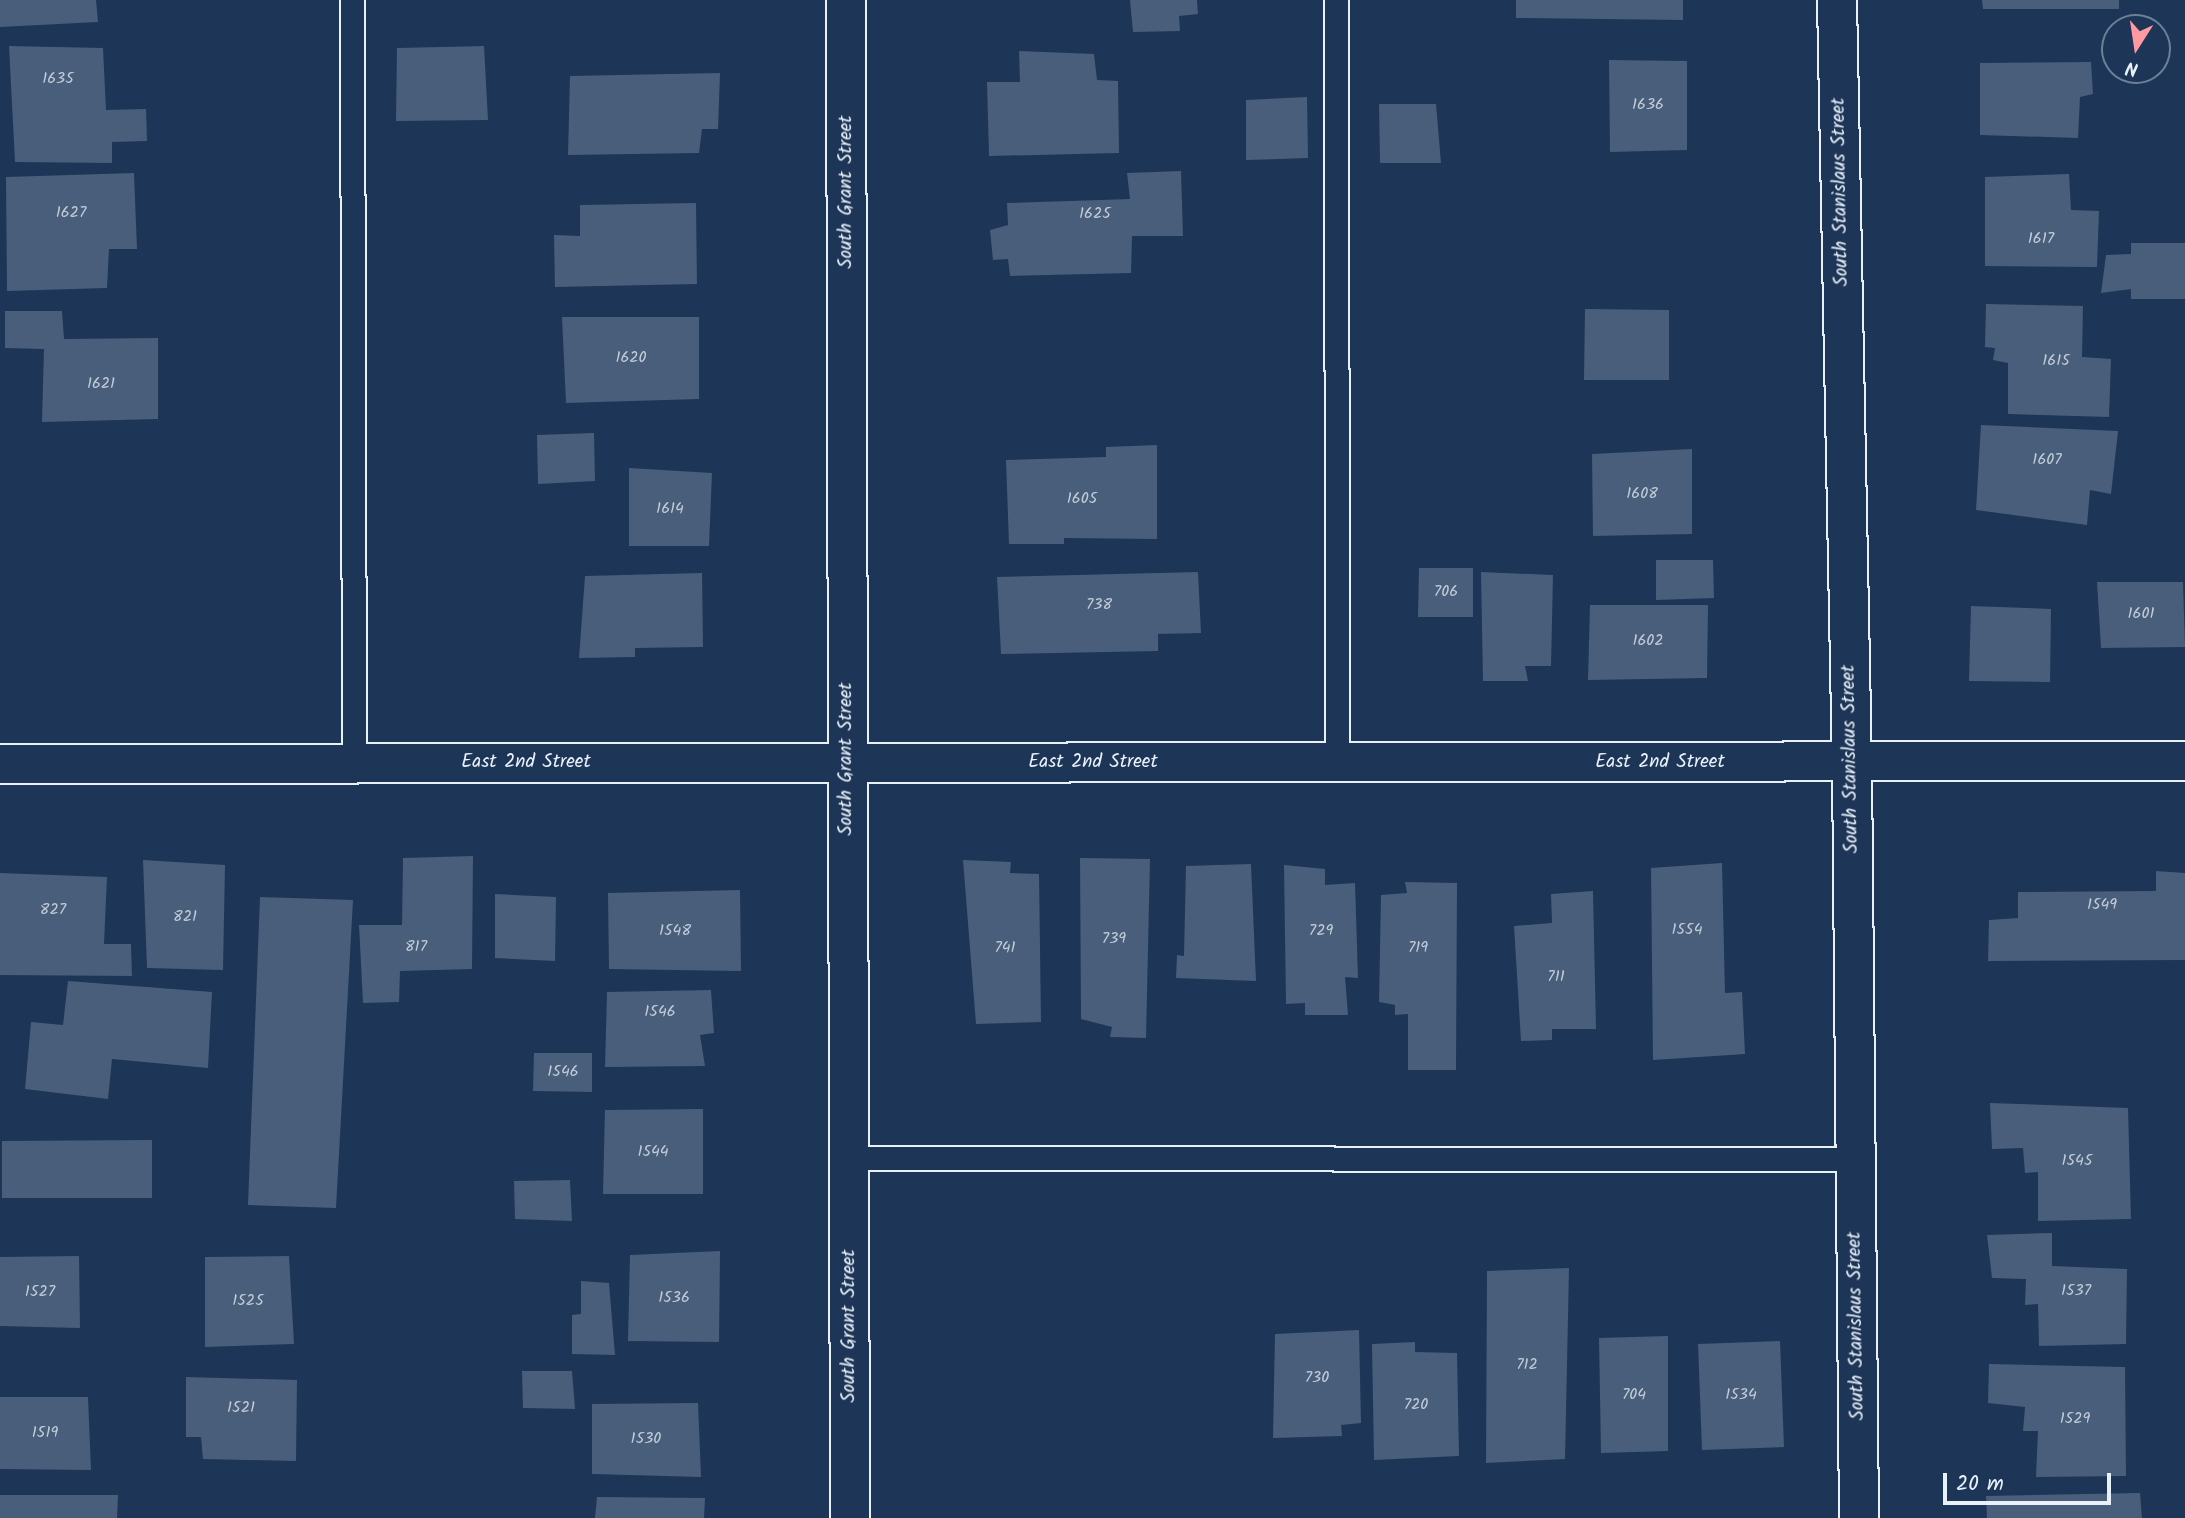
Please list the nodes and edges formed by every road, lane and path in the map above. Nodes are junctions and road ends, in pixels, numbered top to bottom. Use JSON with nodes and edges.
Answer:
{"nodes":[{"id":1,"x":352,"y":0,"type":"edge"},
{"id":2,"x":846,"y":0,"type":"edge"},
{"id":3,"x":1336,"y":0,"type":"edge"},
{"id":4,"x":1837,"y":0,"type":"edge"},
{"id":5,"x":2185,"y":761,"type":"edge"},
{"id":6,"x":1337,"y":762,"type":"junction"},
{"id":7,"x":354,"y":763,"type":"junction"},
{"id":8,"x":847,"y":763,"type":"junction"},
{"id":9,"x":0,"y":764,"type":"edge"},
{"id":10,"x":1852,"y":764,"type":"junction"},
{"id":11,"x":849,"y":1158,"type":"junction"},
{"id":12,"x":1855,"y":1158,"type":"junction"},
{"id":13,"x":850,"y":1518,"type":"edge"},
{"id":14,"x":1859,"y":1518,"type":"edge"}],
"edges":[{"from":1,"to":7,"type":"lane"},
{"from":2,"to":8,"type":"street","name":"South Grant Street"},
{"from":3,"to":6,"type":"lane"},
{"from":4,"to":10,"type":"street","name":"South Stanislaus Street"},
{"from":5,"to":10,"type":"street","name":"East 2nd Street"},
{"from":6,"to":8,"type":"street","name":"East 2nd Street"},
{"from":6,"to":10,"type":"street","name":"East 2nd Street"},
{"from":7,"to":8,"type":"street","name":"East 2nd Street"},
{"from":7,"to":9,"type":"street","name":"East 2nd Street"},
{"from":8,"to":11,"type":"street","name":"South Grant Street"},
{"from":10,"to":12,"type":"street","name":"South Stanislaus Street"},
{"from":11,"to":12,"type":"lane"},
{"from":11,"to":13,"type":"street","name":"South Grant Street"},
{"from":12,"to":14,"type":"street","name":"South Stanislaus Street"}]}
